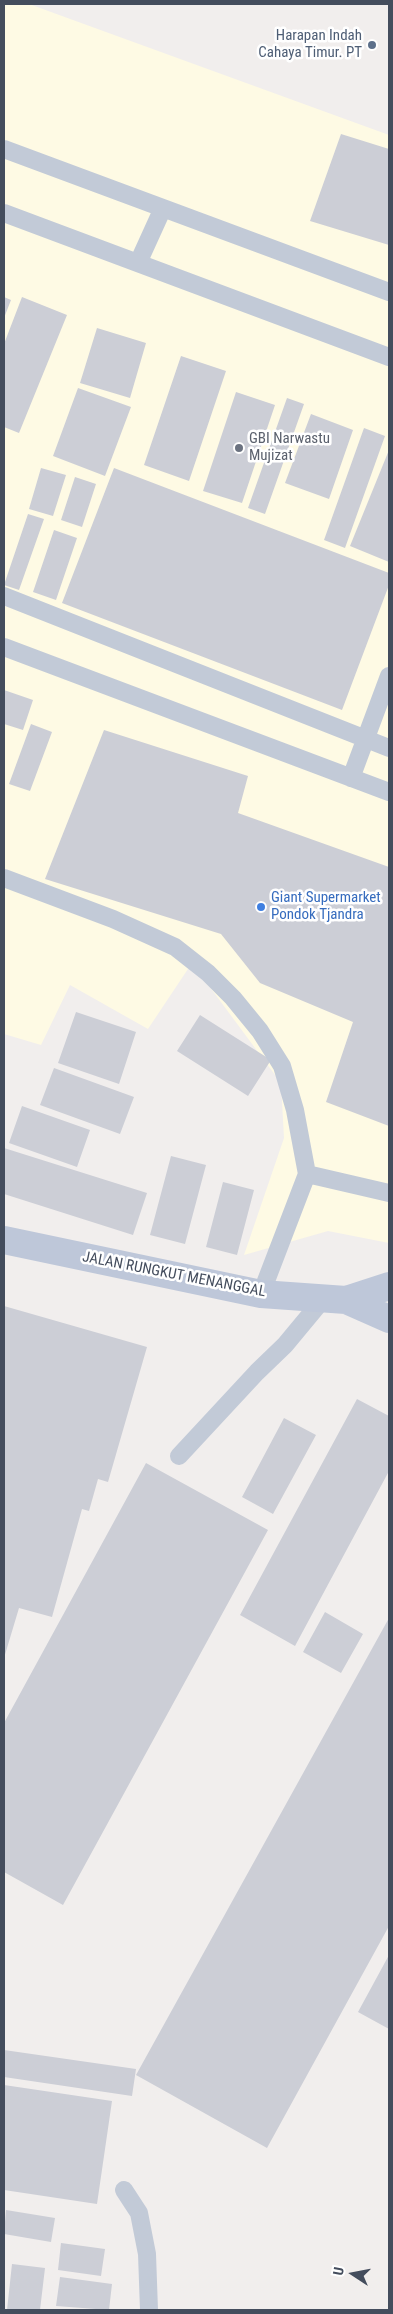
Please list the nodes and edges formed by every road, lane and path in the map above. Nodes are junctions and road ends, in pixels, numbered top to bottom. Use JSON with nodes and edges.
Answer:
{"nodes":[{"id":1,"x":4,"y":149,"type":"edge"},
{"id":2,"x":163,"y":208,"type":"junction"},
{"id":3,"x":4,"y":213,"type":"edge"},
{"id":4,"x":138,"y":263,"type":"junction"},
{"id":5,"x":389,"y":292,"type":"edge"},
{"id":6,"x":389,"y":357,"type":"edge"},
{"id":7,"x":4,"y":596,"type":"edge"},
{"id":8,"x":4,"y":648,"type":"edge"},
{"id":9,"x":389,"y":676,"type":"edge"},
{"id":10,"x":365,"y":740,"type":"junction"},
{"id":11,"x":389,"y":748,"type":"edge"},
{"id":12,"x":351,"y":778,"type":"junction"},
{"id":13,"x":389,"y":792,"type":"edge"},
{"id":14,"x":4,"y":878,"type":"edge"},
{"id":15,"x":307,"y":1174,"type":"junction"},
{"id":16,"x":389,"y":1193,"type":"edge"},
{"id":17,"x":4,"y":1240,"type":"edge"},
{"id":18,"x":389,"y":1286,"type":"edge"},
{"id":19,"x":261,"y":1294,"type":"junction"},
{"id":20,"x":335,"y":1299,"type":"junction"},
{"id":21,"x":389,"y":1319,"type":"edge"},
{"id":22,"x":179,"y":1456,"type":"dead end"},
{"id":23,"x":124,"y":2190,"type":"dead end"},
{"id":24,"x":149,"y":2310,"type":"edge"}],
"edges":[{"from":1,"to":2,"type":"lane"},
{"from":2,"to":4,"type":"lane"},
{"from":2,"to":5,"type":"lane"},
{"from":3,"to":4,"type":"lane"},
{"from":4,"to":6,"type":"lane"},
{"from":7,"to":10,"type":"lane"},
{"from":8,"to":12,"type":"lane"},
{"from":9,"to":10,"type":"lane"},
{"from":10,"to":11,"type":"lane"},
{"from":10,"to":12,"type":"lane"},
{"from":12,"to":13,"type":"lane"},
{"from":14,"to":15,"type":"lane"},
{"from":15,"to":16,"type":"lane"},
{"from":15,"to":19,"type":"lane"},
{"from":17,"to":19,"type":"main road","name":"JALAN RUNGKUT MENANGGAL"},
{"from":18,"to":20,"type":"main road","name":"JALAN RUNGKUT MENANGGAL"},
{"from":19,"to":20,"type":"main road","name":"JALAN RUNGKUT MENANGGAL"},
{"from":20,"to":21,"type":"main road","name":"JALAN RUNGKUT MENANGGAL"},
{"from":20,"to":22,"type":"lane"},
{"from":23,"to":24,"type":"lane"}]}
